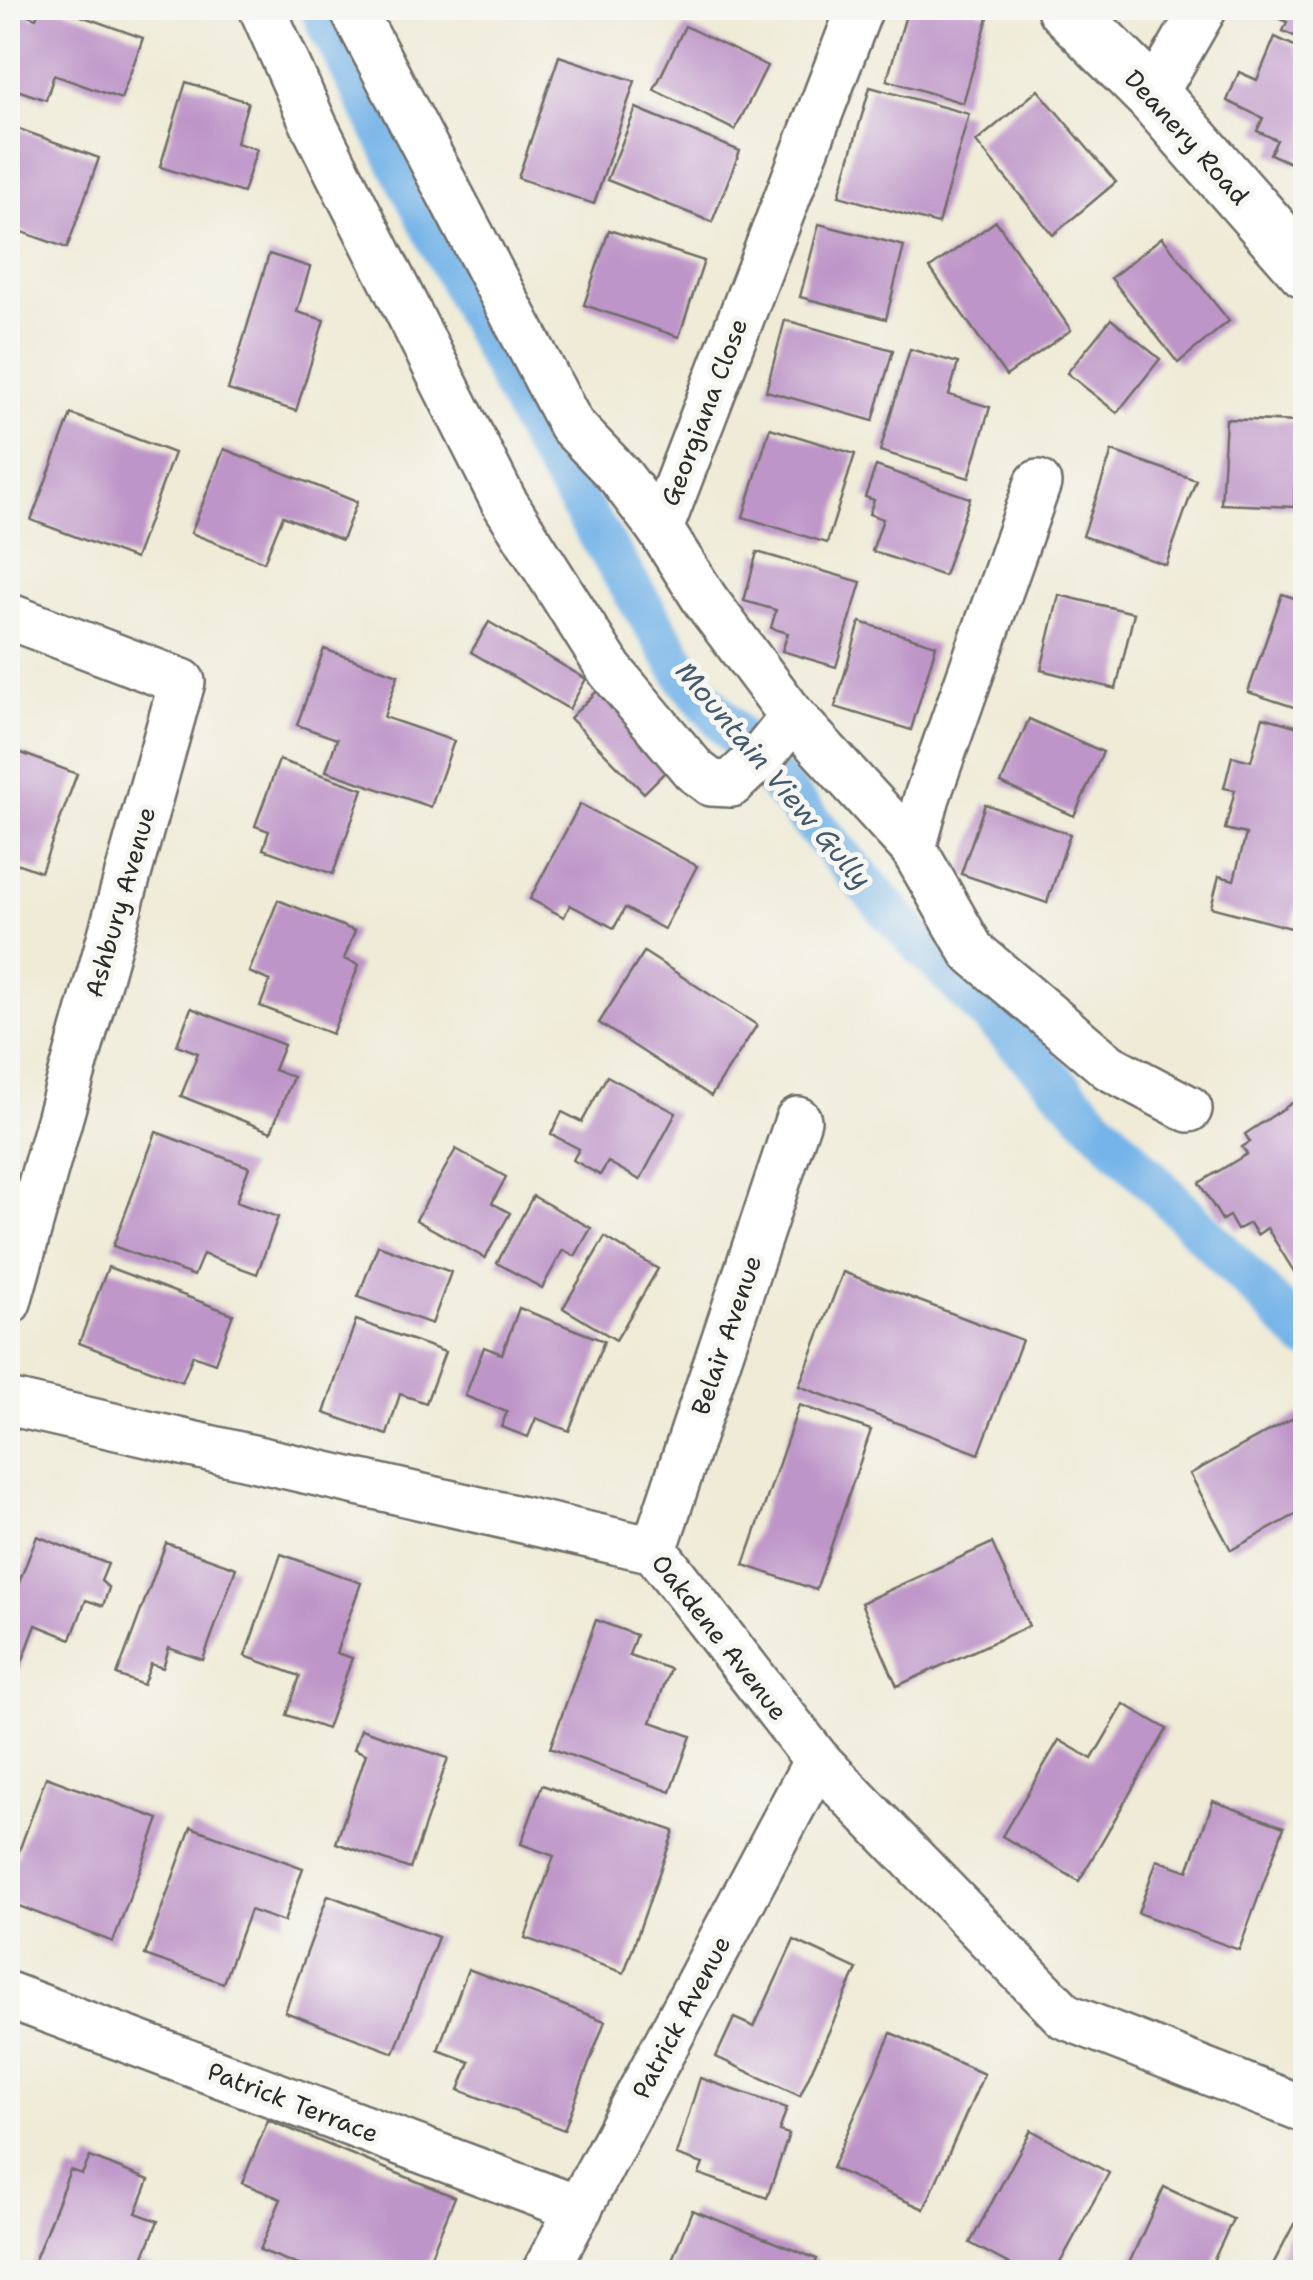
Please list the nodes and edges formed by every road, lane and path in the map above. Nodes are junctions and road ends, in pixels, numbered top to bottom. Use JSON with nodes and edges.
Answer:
{"nodes":[{"id":1,"x":262,"y":8,"type":"edge"},
{"id":2,"x":352,"y":8,"type":"edge"},
{"id":3,"x":860,"y":8,"type":"edge"},
{"id":4,"x":1065,"y":8,"type":"edge"},
{"id":5,"x":1204,"y":8,"type":"edge"},
{"id":6,"x":1153,"y":96,"type":"junction"},
{"id":7,"x":1306,"y":270,"type":"edge"},
{"id":8,"x":1038,"y":483,"type":"dead end"},
{"id":9,"x":660,"y":529,"type":"junction"},
{"id":10,"x":8,"y":616,"type":"edge"},
{"id":11,"x":793,"y":717,"type":"junction"},
{"id":12,"x":913,"y":848,"type":"junction"},
{"id":13,"x":1189,"y":1109,"type":"dead end"},
{"id":14,"x":798,"y":1120,"type":"dead end"},
{"id":15,"x":8,"y":1302,"type":"edge"},
{"id":16,"x":8,"y":1402,"type":"edge"},
{"id":17,"x":654,"y":1550,"type":"junction"},
{"id":18,"x":817,"y":1760,"type":"junction"},
{"id":19,"x":8,"y":1995,"type":"edge"},
{"id":20,"x":1306,"y":2110,"type":"edge"},
{"id":21,"x":578,"y":2210,"type":"junction"},
{"id":22,"x":544,"y":2272,"type":"edge"}],
"edges":[{"from":1,"to":11,"type":"street"},
{"from":2,"to":9,"type":"street","name":"Georgiana Close"},
{"from":3,"to":9,"type":"street","name":"Georgiana Close"},
{"from":4,"to":6,"type":"street","name":"Deanery Road"},
{"from":5,"to":6,"type":"street"},
{"from":6,"to":7,"type":"street","name":"Deanery Road"},
{"from":8,"to":12,"type":"street"},
{"from":9,"to":11,"type":"street"},
{"from":10,"to":15,"type":"street","name":"Ashbury Avenue"},
{"from":11,"to":12,"type":"street"},
{"from":12,"to":13,"type":"street"},
{"from":14,"to":17,"type":"street","name":"Belair Avenue"},
{"from":16,"to":17,"type":"street","name":"Oakdene Avenue"},
{"from":17,"to":18,"type":"street","name":"Oakdene Avenue"},
{"from":18,"to":20,"type":"street","name":"Oakdene Avenue"},
{"from":18,"to":21,"type":"street","name":"Patrick Avenue"},
{"from":19,"to":21,"type":"street","name":"Patrick Terrace"},
{"from":21,"to":22,"type":"street","name":"Patrick Avenue"}]}
